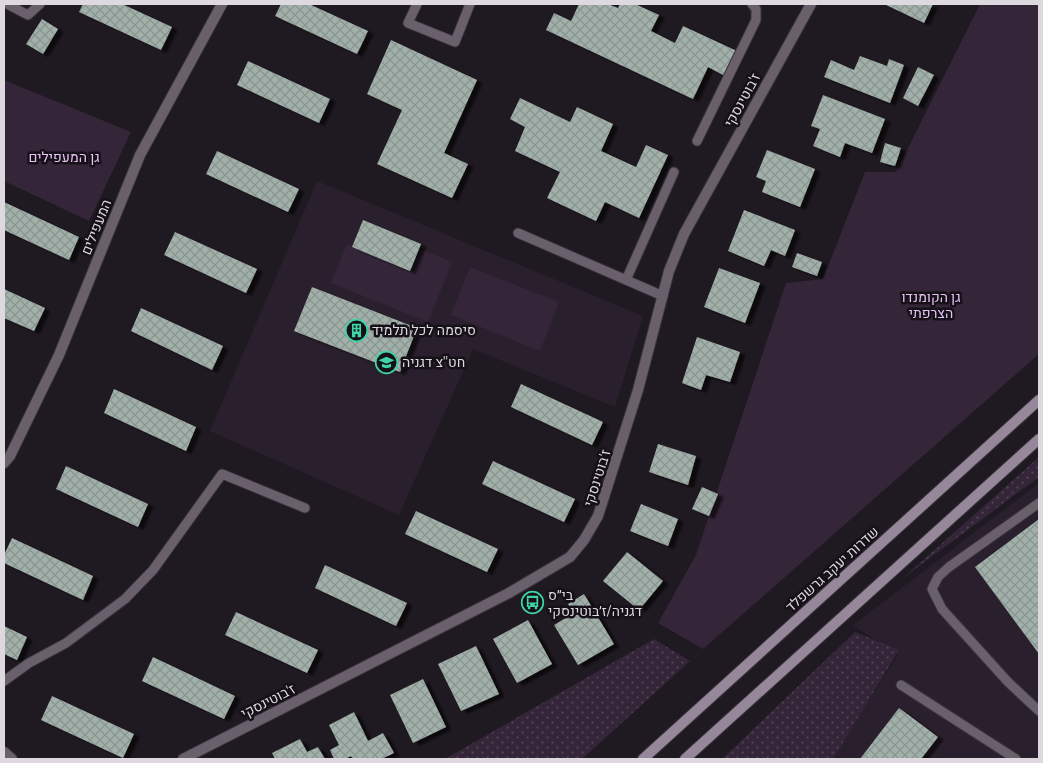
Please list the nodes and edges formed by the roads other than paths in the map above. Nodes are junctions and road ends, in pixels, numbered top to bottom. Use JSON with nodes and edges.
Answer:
{"nodes":[{"id":1,"x":7,"y":4,"type":"edge"},
{"id":2,"x":40,"y":4,"type":"edge"},
{"id":3,"x":222,"y":4,"type":"edge"},
{"id":4,"x":416,"y":4,"type":"edge"},
{"id":5,"x":470,"y":4,"type":"edge"},
{"id":6,"x":752,"y":4,"type":"edge"},
{"id":7,"x":811,"y":4,"type":"edge"},
{"id":8,"x":698,"y":141,"type":"dead end"},
{"id":9,"x":674,"y":172,"type":"dead end"},
{"id":10,"x":518,"y":233,"type":"dead end"},
{"id":11,"x":626,"y":280,"type":"junction"},
{"id":12,"x":663,"y":296,"type":"junction"},
{"id":13,"x":1039,"y":400,"type":"edge"},
{"id":14,"x":1039,"y":439,"type":"edge"},
{"id":15,"x":4,"y":463,"type":"edge"},
{"id":16,"x":1039,"y":504,"type":"edge"},
{"id":17,"x":305,"y":508,"type":"dead end"},
{"id":18,"x":4,"y":681,"type":"edge"},
{"id":19,"x":902,"y":685,"type":"dead end"},
{"id":20,"x":1039,"y":711,"type":"edge"},
{"id":21,"x":4,"y":752,"type":"edge"},
{"id":22,"x":12,"y":759,"type":"edge"},
{"id":23,"x":183,"y":759,"type":"edge"},
{"id":24,"x":642,"y":759,"type":"edge"},
{"id":25,"x":685,"y":759,"type":"edge"},
{"id":26,"x":1016,"y":759,"type":"edge"}],
"edges":[{"from":1,"to":2,"type":"lane"},
{"from":3,"to":15,"type":"street","name":"המעפילים"},
{"from":4,"to":5,"type":"lane"},
{"from":6,"to":8,"type":"lane"},
{"from":7,"to":12,"type":"street","name":"ז'בוטינסקי"},
{"from":9,"to":11,"type":"lane"},
{"from":10,"to":11,"type":"lane"},
{"from":11,"to":12,"type":"lane"},
{"from":12,"to":23,"type":"street","name":"ז'בוטינסקי"},
{"from":13,"to":24,"type":"main road","name":"שדרות יעקב גרשפלד"},
{"from":14,"to":25,"type":"main road"},
{"from":16,"to":20,"type":"lane"},
{"from":17,"to":18,"type":"lane"},
{"from":19,"to":26,"type":"lane"},
{"from":21,"to":22,"type":"street"}]}
